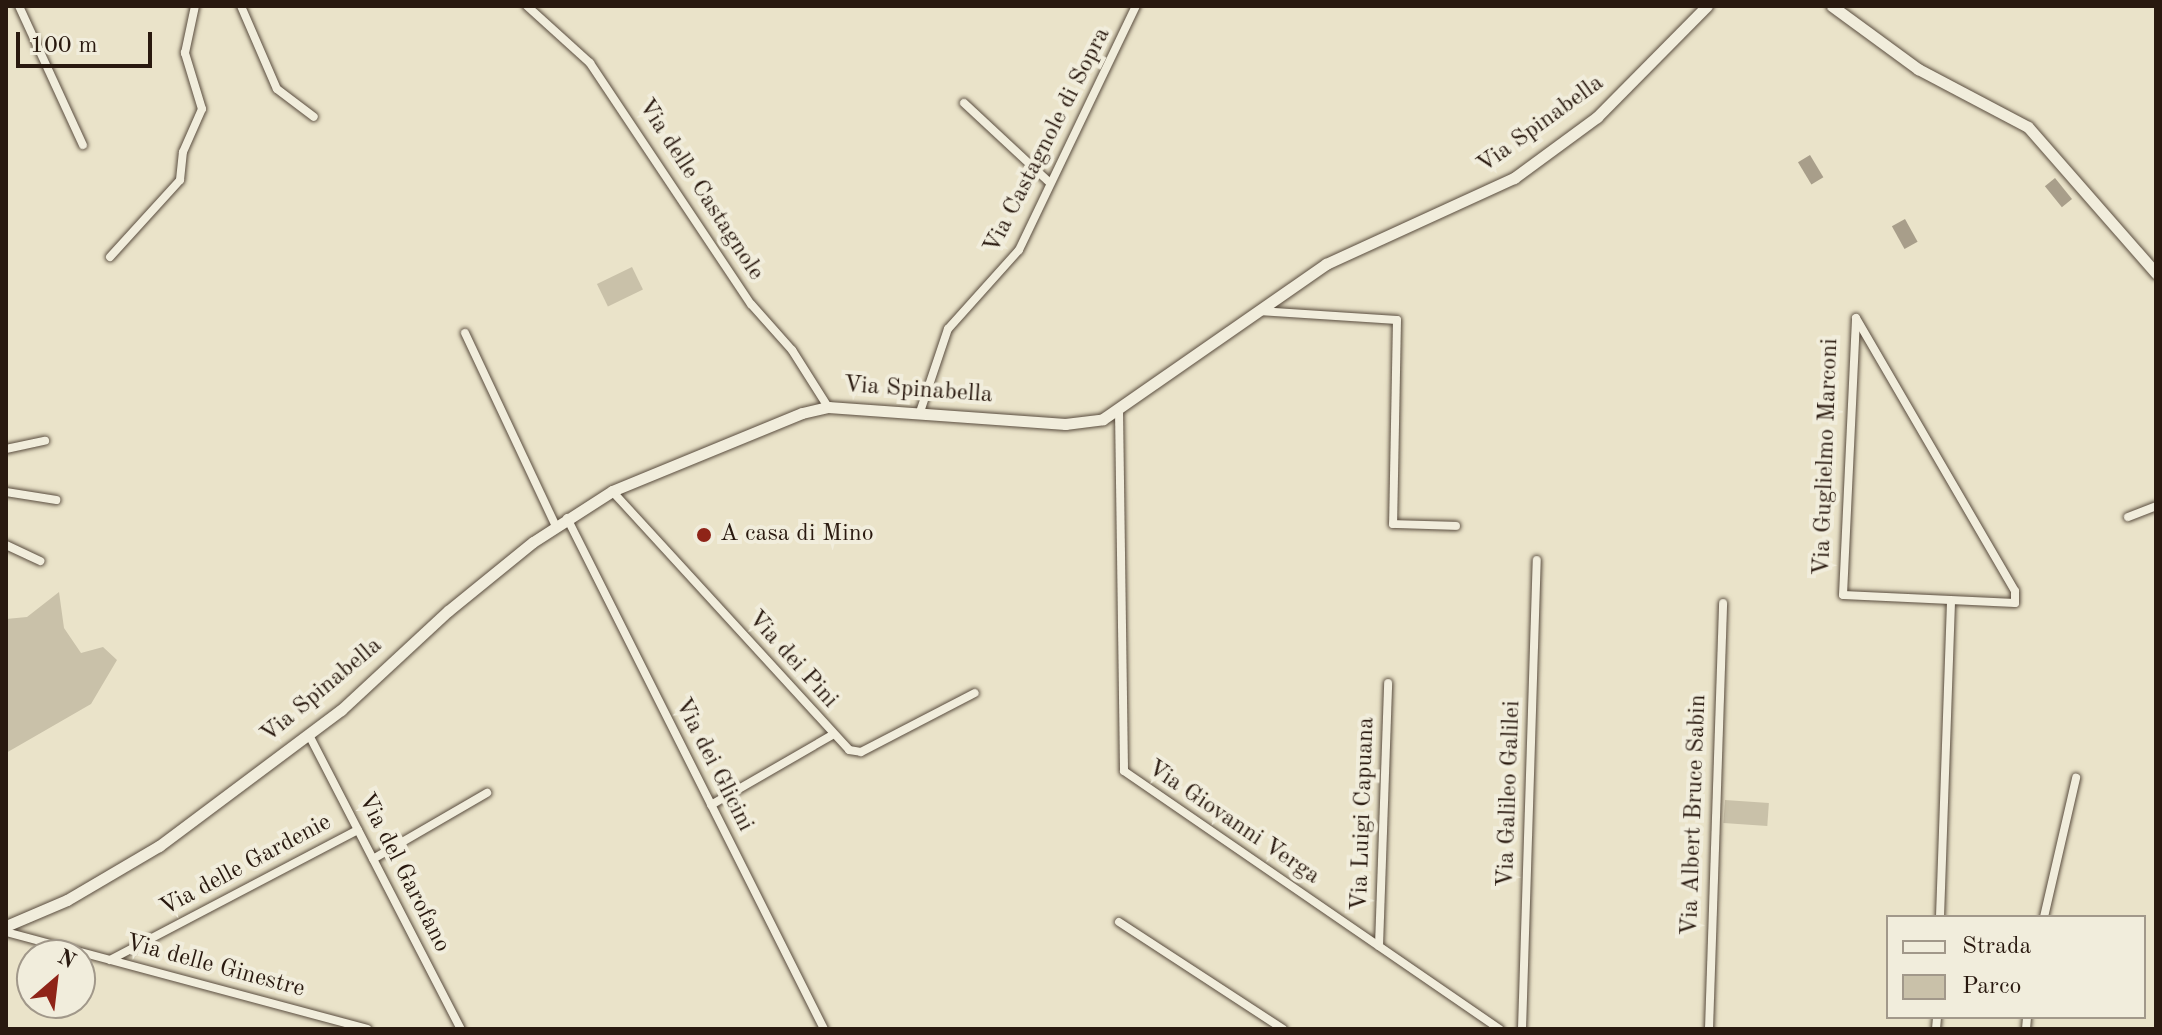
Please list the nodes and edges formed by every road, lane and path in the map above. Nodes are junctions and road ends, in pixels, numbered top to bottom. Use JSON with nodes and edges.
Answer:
{"nodes":[{"id":1,"x":19,"y":6,"type":"edge"},
{"id":2,"x":195,"y":6,"type":"edge"},
{"id":3,"x":241,"y":6,"type":"edge"},
{"id":4,"x":527,"y":6,"type":"edge"},
{"id":5,"x":1136,"y":6,"type":"edge"},
{"id":6,"x":1707,"y":6,"type":"edge"},
{"id":7,"x":1832,"y":6,"type":"edge"},
{"id":8,"x":964,"y":103,"type":"dead end"},
{"id":9,"x":314,"y":117,"type":"dead end"},
{"id":10,"x":83,"y":145,"type":"dead end"},
{"id":11,"x":1050,"y":183,"type":"junction"},
{"id":12,"x":110,"y":257,"type":"dead end"},
{"id":13,"x":2156,"y":273,"type":"edge"},
{"id":14,"x":1259,"y":311,"type":"junction"},
{"id":15,"x":465,"y":333,"type":"dead end"},
{"id":16,"x":828,"y":407,"type":"junction"},
{"id":17,"x":1119,"y":410,"type":"junction"},
{"id":18,"x":920,"y":412,"type":"junction"},
{"id":19,"x":45,"y":441,"type":"dead end"},
{"id":20,"x":6,"y":449,"type":"edge"},
{"id":21,"x":612,"y":491,"type":"junction"},
{"id":22,"x":6,"y":492,"type":"edge"},
{"id":23,"x":56,"y":500,"type":"dead end"},
{"id":24,"x":2156,"y":506,"type":"edge"},
{"id":25,"x":2128,"y":517,"type":"dead end"},
{"id":26,"x":567,"y":518,"type":"junction"},
{"id":27,"x":556,"y":526,"type":"junction"},
{"id":28,"x":1456,"y":526,"type":"dead end"},
{"id":29,"x":6,"y":545,"type":"edge"},
{"id":30,"x":1537,"y":560,"type":"dead end"},
{"id":31,"x":41,"y":561,"type":"dead end"},
{"id":32,"x":1723,"y":603,"type":"dead end"},
{"id":33,"x":1951,"y":603,"type":"junction"},
{"id":34,"x":1388,"y":683,"type":"dead end"},
{"id":35,"x":975,"y":693,"type":"dead end"},
{"id":36,"x":309,"y":735,"type":"junction"},
{"id":37,"x":832,"y":735,"type":"junction"},
{"id":38,"x":2076,"y":778,"type":"dead end"},
{"id":39,"x":487,"y":793,"type":"dead end"},
{"id":40,"x":711,"y":805,"type":"junction"},
{"id":41,"x":358,"y":830,"type":"junction"},
{"id":42,"x":373,"y":859,"type":"junction"},
{"id":43,"x":1940,"y":915,"type":"edge"},
{"id":44,"x":2044,"y":915,"type":"edge"},
{"id":45,"x":1119,"y":922,"type":"dead end"},
{"id":46,"x":6,"y":929,"type":"edge"},
{"id":47,"x":1379,"y":946,"type":"junction"},
{"id":48,"x":110,"y":960,"type":"junction"},
{"id":49,"x":367,"y":1029,"type":"edge"},
{"id":50,"x":461,"y":1029,"type":"edge"},
{"id":51,"x":824,"y":1029,"type":"edge"},
{"id":52,"x":1283,"y":1029,"type":"edge"},
{"id":53,"x":1500,"y":1029,"type":"edge"},
{"id":54,"x":1522,"y":1029,"type":"edge"},
{"id":55,"x":1709,"y":1029,"type":"edge"}],
"edges":[{"from":1,"to":10,"type":"street"},
{"from":2,"to":12,"type":"street"},
{"from":3,"to":9,"type":"street"},
{"from":4,"to":16,"type":"street","name":"Via delle Castagnole"},
{"from":5,"to":11,"type":"street","name":"Via Castagnole di Sopra"},
{"from":6,"to":14,"type":"street","name":"Via Spinabella"},
{"from":7,"to":13,"type":"street"},
{"from":8,"to":11,"type":"street"},
{"from":11,"to":18,"type":"street","name":"Via Castagnole di Sopra"},
{"from":14,"to":17,"type":"street","name":"Via Spinabella"},
{"from":14,"to":28,"type":"street"},
{"from":15,"to":27,"type":"street"},
{"from":16,"to":18,"type":"street","name":"Via Spinabella"},
{"from":16,"to":21,"type":"street","name":"Via Spinabella"},
{"from":17,"to":18,"type":"street","name":"Via Spinabella"},
{"from":17,"to":47,"type":"street","name":"Via Giovanni Verga"},
{"from":19,"to":20,"type":"street"},
{"from":21,"to":26,"type":"street","name":"Via Spinabella"},
{"from":21,"to":37,"type":"street","name":"Via dei Pini"},
{"from":22,"to":23,"type":"street"},
{"from":24,"to":25,"type":"street"},
{"from":26,"to":27,"type":"street","name":"Via Spinabella"},
{"from":26,"to":40,"type":"street","name":"Via dei Glicini"},
{"from":27,"to":36,"type":"street","name":"Via Spinabella"},
{"from":29,"to":31,"type":"street"},
{"from":30,"to":54,"type":"street","name":"Via Galileo Galilei"},
{"from":32,"to":55,"type":"street","name":"Via Albert Bruce Sabin"},
{"from":33,"to":33,"type":"street","name":"Via Guglielmo Marconi"},
{"from":33,"to":43,"type":"street"},
{"from":34,"to":47,"type":"street","name":"Via Luigi Capuana"},
{"from":35,"to":37,"type":"street","name":"Via dei Pini"},
{"from":36,"to":41,"type":"street","name":"Via del Garofano"},
{"from":36,"to":46,"type":"street","name":"Via Spinabella"},
{"from":37,"to":40,"type":"street"},
{"from":38,"to":44,"type":"street"},
{"from":39,"to":42,"type":"street"},
{"from":40,"to":51,"type":"street","name":"Via dei Glicini"},
{"from":41,"to":42,"type":"street","name":"Via del Garofano"},
{"from":41,"to":48,"type":"street","name":"Via delle Gardenie"},
{"from":42,"to":50,"type":"street","name":"Via del Garofano"},
{"from":45,"to":52,"type":"street"},
{"from":46,"to":48,"type":"street","name":"Via delle Ginestre"},
{"from":47,"to":53,"type":"street","name":"Via Giovanni Verga"},
{"from":48,"to":49,"type":"street","name":"Via delle Ginestre"}]}
